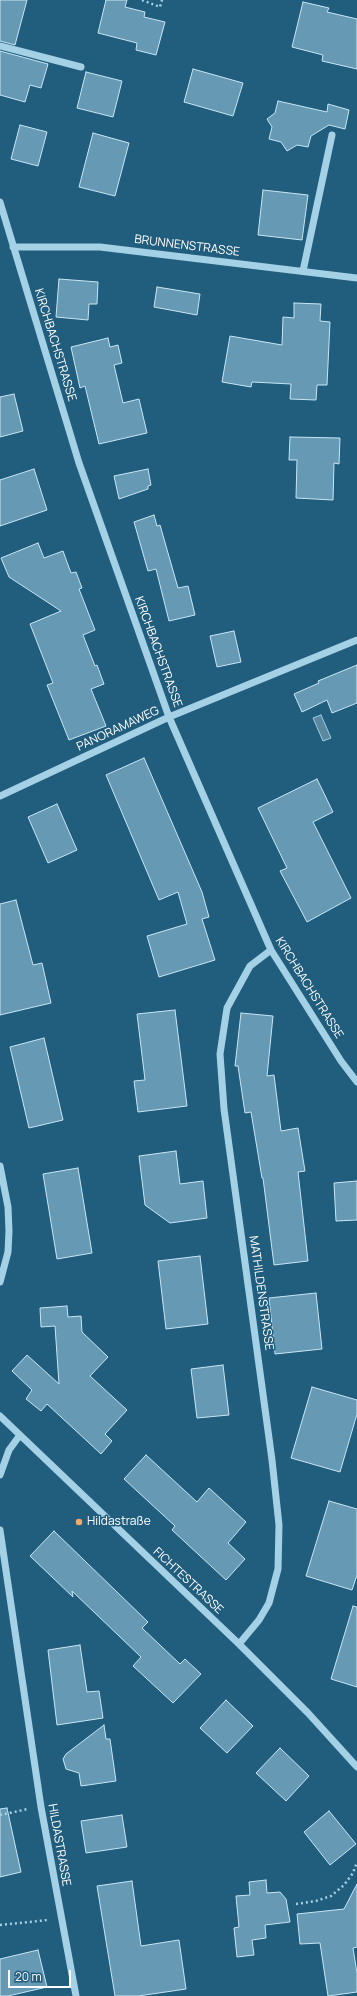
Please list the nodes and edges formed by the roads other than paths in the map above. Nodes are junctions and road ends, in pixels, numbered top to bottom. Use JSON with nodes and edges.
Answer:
{"nodes":[{"id":1,"x":0,"y":46,"type":"edge"},
{"id":2,"x":81,"y":67,"type":"dead end"},
{"id":3,"x":332,"y":135,"type":"dead end"},
{"id":4,"x":0,"y":202,"type":"edge"},
{"id":5,"x":14,"y":247,"type":"junction"},
{"id":6,"x":303,"y":271,"type":"junction"},
{"id":7,"x":357,"y":278,"type":"edge"},
{"id":8,"x":357,"y":640,"type":"edge"},
{"id":9,"x":169,"y":717,"type":"junction"},
{"id":10,"x":0,"y":796,"type":"edge"},
{"id":11,"x":271,"y":950,"type":"junction"},
{"id":12,"x":357,"y":1082,"type":"edge"},
{"id":13,"x":0,"y":1166,"type":"edge"},
{"id":14,"x":0,"y":1282,"type":"edge"},
{"id":15,"x":0,"y":1416,"type":"edge"},
{"id":16,"x":20,"y":1435,"type":"junction"},
{"id":17,"x":0,"y":1475,"type":"edge"},
{"id":18,"x":0,"y":1530,"type":"edge"},
{"id":19,"x":239,"y":1644,"type":"junction"},
{"id":20,"x":357,"y":1767,"type":"edge"},
{"id":21,"x":76,"y":1996,"type":"edge"}],
"edges":[{"from":1,"to":2,"type":"street"},
{"from":3,"to":6,"type":"street"},
{"from":4,"to":5,"type":"street","name":"KIRCHBACHSTRASSE"},
{"from":5,"to":6,"type":"street","name":"BRUNNENSTRASSE"},
{"from":5,"to":9,"type":"street","name":"KIRCHBACHSTRASSE"},
{"from":6,"to":7,"type":"street","name":"BRUNNENSTRASSE"},
{"from":8,"to":9,"type":"street","name":"PANORAMAWEG"},
{"from":9,"to":10,"type":"street","name":"PANORAMAWEG"},
{"from":9,"to":11,"type":"street","name":"KIRCHBACHSTRASSE"},
{"from":11,"to":12,"type":"street","name":"KIRCHBACHSTRASSE"},
{"from":11,"to":19,"type":"street","name":"MATHILDENSTRASSE"},
{"from":13,"to":14,"type":"street"},
{"from":15,"to":16,"type":"street","name":"FICHTESTRASSE"},
{"from":16,"to":17,"type":"street"},
{"from":16,"to":19,"type":"street","name":"FICHTESTRASSE"},
{"from":18,"to":21,"type":"street","name":"HILDASTRASSE"},
{"from":19,"to":20,"type":"street","name":"FICHTESTRASSE"}]}
